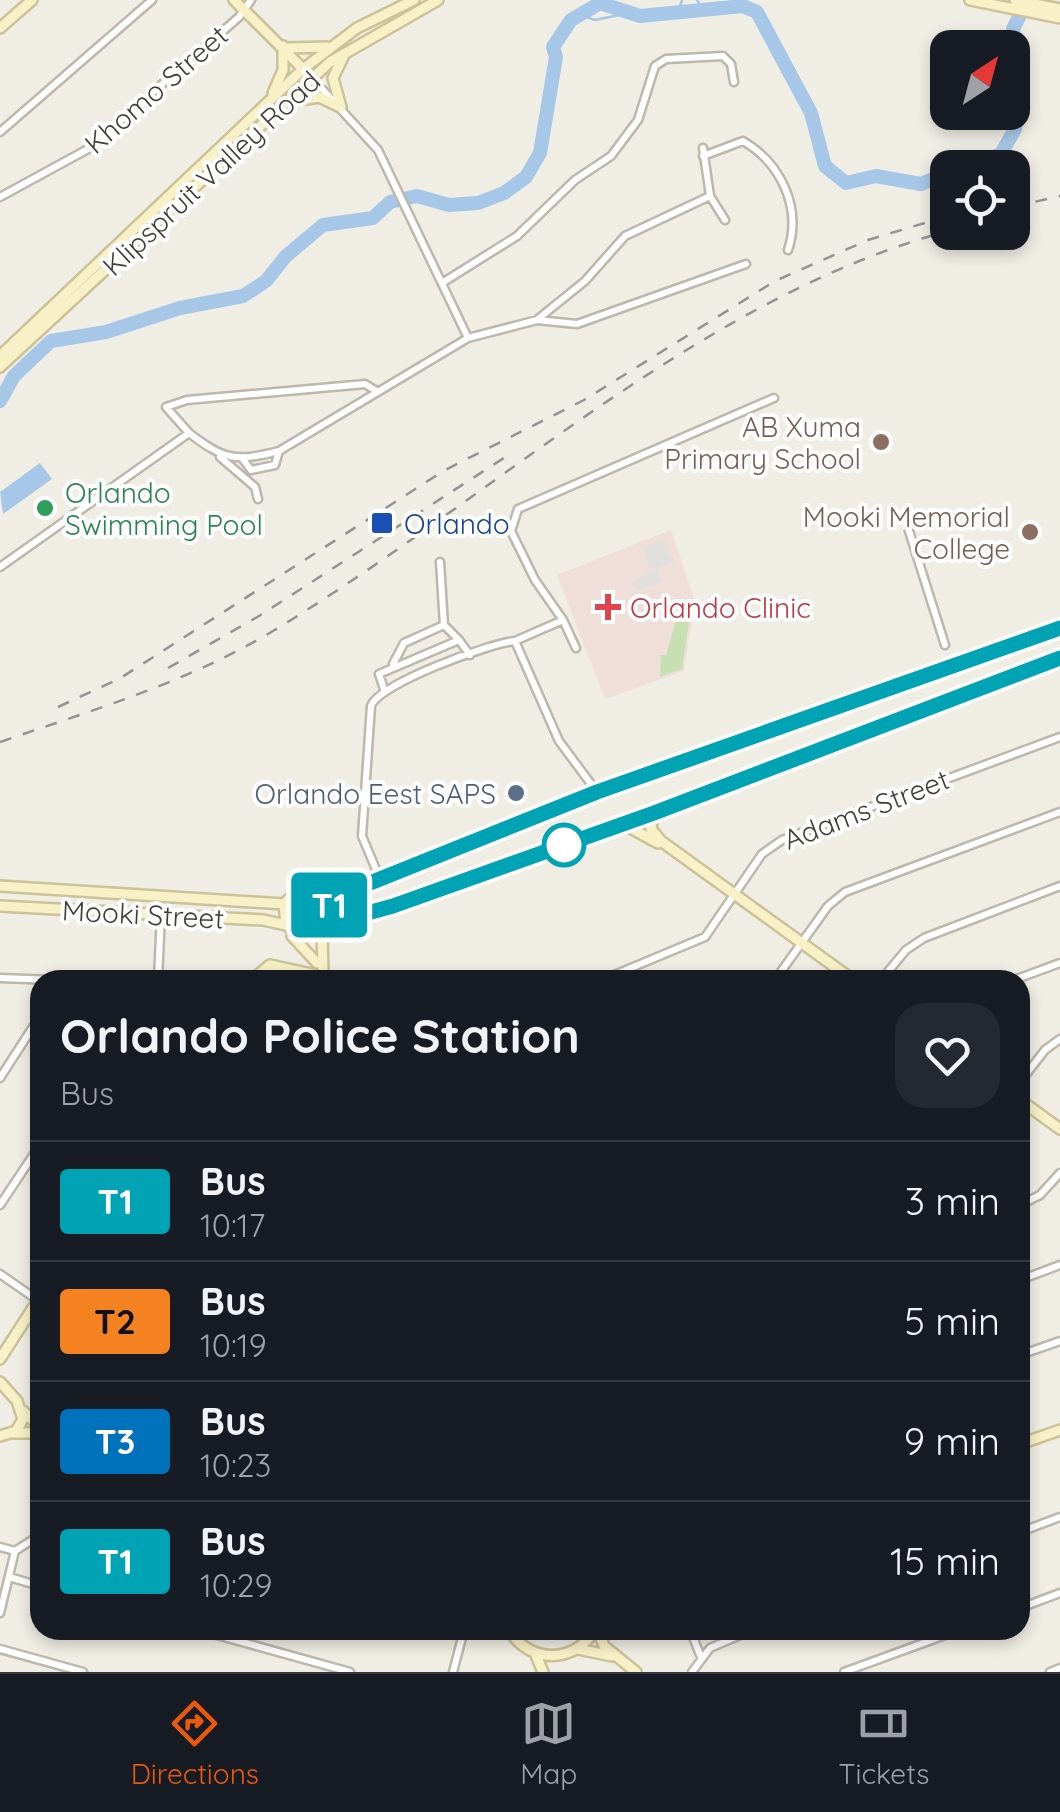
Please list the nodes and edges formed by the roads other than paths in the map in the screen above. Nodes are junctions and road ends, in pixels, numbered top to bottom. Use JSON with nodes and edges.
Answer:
{"nodes":[{"id":1,"x":32,"y":0,"type":"edge"},
{"id":2,"x":152,"y":0,"type":"edge"},
{"id":3,"x":234,"y":0,"type":"edge"},
{"id":4,"x":414,"y":0,"type":"edge"},
{"id":5,"x":438,"y":0,"type":"edge"},
{"id":6,"x":1016,"y":0,"type":"edge"},
{"id":7,"x":972,"y":1,"type":"edge"},
{"id":8,"x":249,"y":4,"type":"edge"},
{"id":9,"x":1060,"y":9,"type":"edge"},
{"id":10,"x":1060,"y":18,"type":"edge"},
{"id":11,"x":0,"y":28,"type":"edge"},
{"id":12,"x":284,"y":46,"type":"junction"},
{"id":13,"x":332,"y":46,"type":"junction"},
{"id":14,"x":346,"y":51,"type":"junction"},
{"id":15,"x":303,"y":69,"type":"junction"},
{"id":16,"x":312,"y":78,"type":"junction"},
{"id":17,"x":734,"y":82,"type":"dead end"},
{"id":18,"x":269,"y":100,"type":"junction"},
{"id":19,"x":286,"y":102,"type":"junction"},
{"id":20,"x":341,"y":108,"type":"junction"},
{"id":21,"x":0,"y":132,"type":"edge"},
{"id":22,"x":710,"y":196,"type":"junction"},
{"id":23,"x":0,"y":197,"type":"edge"},
{"id":24,"x":725,"y":220,"type":"dead end"},
{"id":25,"x":788,"y":250,"type":"dead end"},
{"id":26,"x":746,"y":264,"type":"dead end"},
{"id":27,"x":442,"y":283,"type":"junction"},
{"id":28,"x":537,"y":320,"type":"junction"},
{"id":29,"x":468,"y":338,"type":"junction"},
{"id":30,"x":0,"y":356,"type":"edge"},
{"id":31,"x":0,"y":367,"type":"edge"},
{"id":32,"x":378,"y":392,"type":"junction"},
{"id":33,"x":774,"y":398,"type":"dead end"},
{"id":34,"x":189,"y":432,"type":"junction"},
{"id":35,"x":212,"y":450,"type":"junction"},
{"id":36,"x":279,"y":451,"type":"junction"},
{"id":37,"x":242,"y":458,"type":"junction"},
{"id":38,"x":258,"y":498,"type":"dead end"},
{"id":39,"x":908,"y":531,"type":"dead end"},
{"id":40,"x":440,"y":562,"type":"dead end"},
{"id":41,"x":0,"y":567,"type":"edge"},
{"id":42,"x":563,"y":620,"type":"junction"},
{"id":43,"x":444,"y":625,"type":"junction"},
{"id":44,"x":1060,"y":628,"type":"edge"},
{"id":45,"x":459,"y":640,"type":"junction"},
{"id":46,"x":516,"y":641,"type":"junction"},
{"id":47,"x":945,"y":645,"type":"dead end"},
{"id":48,"x":576,"y":648,"type":"dead end"},
{"id":49,"x":470,"y":655,"type":"junction"},
{"id":50,"x":1060,"y":658,"type":"edge"},
{"id":51,"x":393,"y":664,"type":"junction"},
{"id":52,"x":384,"y":690,"type":"junction"},
{"id":53,"x":1060,"y":737,"type":"edge"},
{"id":54,"x":586,"y":781,"type":"junction"},
{"id":55,"x":597,"y":792,"type":"junction"},
{"id":56,"x":584,"y":797,"type":"junction"},
{"id":57,"x":1060,"y":812,"type":"edge"},
{"id":58,"x":654,"y":813,"type":"junction"},
{"id":59,"x":622,"y":824,"type":"junction"},
{"id":60,"x":670,"y":847,"type":"junction"},
{"id":61,"x":380,"y":879,"type":"junction"},
{"id":62,"x":0,"y":886,"type":"edge"},
{"id":63,"x":1060,"y":886,"type":"edge"},
{"id":64,"x":321,"y":894,"type":"junction"},
{"id":65,"x":735,"y":894,"type":"junction"},
{"id":66,"x":287,"y":901,"type":"junction"},
{"id":67,"x":0,"y":906,"type":"edge"},
{"id":68,"x":161,"y":914,"type":"junction"},
{"id":69,"x":280,"y":924,"type":"junction"},
{"id":70,"x":325,"y":928,"type":"junction"},
{"id":71,"x":304,"y":936,"type":"junction"},
{"id":72,"x":803,"y":944,"type":"junction"},
{"id":73,"x":1060,"y":963,"type":"edge"},
{"id":74,"x":158,"y":970,"type":"edge"},
{"id":75,"x":264,"y":970,"type":"edge"},
{"id":76,"x":303,"y":970,"type":"edge"},
{"id":77,"x":321,"y":970,"type":"edge"},
{"id":78,"x":321,"y":970,"type":"edge"},
{"id":79,"x":323,"y":970,"type":"edge"},
{"id":80,"x":628,"y":970,"type":"edge"},
{"id":81,"x":783,"y":970,"type":"edge"},
{"id":82,"x":839,"y":970,"type":"edge"},
{"id":83,"x":889,"y":970,"type":"edge"},
{"id":84,"x":1030,"y":974,"type":"edge"},
{"id":85,"x":0,"y":978,"type":"edge"},
{"id":86,"x":30,"y":979,"type":"edge"},
{"id":87,"x":30,"y":1032,"type":"edge"},
{"id":88,"x":1060,"y":1039,"type":"edge"},
{"id":89,"x":1030,"y":1069,"type":"edge"},
{"id":90,"x":0,"y":1078,"type":"edge"},
{"id":91,"x":1030,"y":1107,"type":"edge"},
{"id":92,"x":1060,"y":1129,"type":"edge"},
{"id":93,"x":30,"y":1160,"type":"edge"},
{"id":94,"x":1060,"y":1173,"type":"edge"},
{"id":95,"x":1030,"y":1200,"type":"edge"},
{"id":96,"x":0,"y":1205,"type":"edge"},
{"id":97,"x":1060,"y":1266,"type":"edge"},
{"id":98,"x":0,"y":1274,"type":"edge"},
{"id":99,"x":1030,"y":1276,"type":"edge"},
{"id":100,"x":30,"y":1294,"type":"edge"},
{"id":101,"x":30,"y":1313,"type":"edge"},
{"id":102,"x":1060,"y":1341,"type":"edge"},
{"id":103,"x":1030,"y":1352,"type":"edge"},
{"id":104,"x":1,"y":1355,"type":"edge"},
{"id":105,"x":0,"y":1382,"type":"edge"},
{"id":106,"x":23,"y":1411,"type":"junction"},
{"id":107,"x":30,"y":1419,"type":"edge"},
{"id":108,"x":1060,"y":1430,"type":"edge"},
{"id":109,"x":30,"y":1431,"type":"edge"},
{"id":110,"x":12,"y":1433,"type":"junction"},
{"id":111,"x":0,"y":1436,"type":"edge"},
{"id":112,"x":1030,"y":1440,"type":"edge"},
{"id":113,"x":1060,"y":1517,"type":"edge"},
{"id":114,"x":1030,"y":1528,"type":"edge"},
{"id":115,"x":30,"y":1541,"type":"edge"},
{"id":116,"x":0,"y":1547,"type":"edge"},
{"id":117,"x":15,"y":1551,"type":"junction"},
{"id":118,"x":9,"y":1577,"type":"junction"},
{"id":119,"x":30,"y":1583,"type":"edge"},
{"id":120,"x":1060,"y":1593,"type":"edge"},
{"id":121,"x":1030,"y":1604,"type":"edge"},
{"id":122,"x":0,"y":1613,"type":"edge"},
{"id":123,"x":235,"y":1640,"type":"edge"},
{"id":124,"x":462,"y":1640,"type":"edge"},
{"id":125,"x":520,"y":1640,"type":"edge"},
{"id":126,"x":587,"y":1640,"type":"edge"},
{"id":127,"x":603,"y":1640,"type":"edge"},
{"id":128,"x":694,"y":1640,"type":"edge"},
{"id":129,"x":727,"y":1640,"type":"edge"},
{"id":130,"x":932,"y":1640,"type":"edge"},
{"id":131,"x":0,"y":1649,"type":"edge"},
{"id":132,"x":578,"y":1649,"type":"junction"},
{"id":133,"x":535,"y":1654,"type":"junction"},
{"id":134,"x":559,"y":1656,"type":"junction"},
{"id":135,"x":701,"y":1656,"type":"junction"},
{"id":136,"x":614,"y":1657,"type":"junction"},
{"id":137,"x":1060,"y":1668,"type":"edge"},
{"id":138,"x":84,"y":1672,"type":"edge"},
{"id":139,"x":350,"y":1672,"type":"edge"},
{"id":140,"x":454,"y":1672,"type":"edge"},
{"id":141,"x":546,"y":1672,"type":"edge"},
{"id":142,"x":636,"y":1672,"type":"edge"},
{"id":143,"x":692,"y":1672,"type":"edge"},
{"id":144,"x":844,"y":1672,"type":"edge"},
{"id":145,"x":1050,"y":1672,"type":"edge"}],
"edges":[{"from":1,"to":11,"type":"main road"},
{"from":2,"to":21,"type":"street"},
{"from":3,"to":8,"type":"main road"},
{"from":4,"to":13,"type":"main road","name":"Klipspruit Valley Road"},
{"from":5,"to":14,"type":"main road","name":"Klipspruit Valley Road"},
{"from":6,"to":9,"type":"main road"},
{"from":7,"to":10,"type":"main road"},
{"from":8,"to":12,"type":"main road"},
{"from":8,"to":23,"type":"street","name":"Khomo Street"},
{"from":12,"to":13,"type":"main road"},
{"from":12,"to":15,"type":"main road"},
{"from":12,"to":18,"type":"main road"},
{"from":13,"to":15,"type":"main road","name":"Klipspruit Valley Road"},
{"from":14,"to":16,"type":"main road","name":"Klipspruit Valley Road"},
{"from":14,"to":20,"type":"main road"},
{"from":15,"to":16,"type":"main road"},
{"from":15,"to":18,"type":"main road","name":"Klipspruit Valley Road"},
{"from":16,"to":19,"type":"main road","name":"Klipspruit Valley Road"},
{"from":16,"to":20,"type":"street"},
{"from":17,"to":27,"type":"street"},
{"from":18,"to":30,"type":"main road","name":"Klipspruit Valley Road"},
{"from":19,"to":20,"type":"main road"},
{"from":19,"to":31,"type":"main road","name":"Klipspruit Valley Road"},
{"from":20,"to":27,"type":"street"},
{"from":22,"to":24,"type":"street"},
{"from":22,"to":25,"type":"street"},
{"from":22,"to":28,"type":"street"},
{"from":26,"to":28,"type":"street"},
{"from":27,"to":29,"type":"street"},
{"from":28,"to":29,"type":"street"},
{"from":29,"to":32,"type":"street"},
{"from":32,"to":34,"type":"street"},
{"from":32,"to":36,"type":"street"},
{"from":33,"to":42,"type":"street"},
{"from":34,"to":35,"type":"street"},
{"from":34,"to":41,"type":"street"},
{"from":35,"to":37,"type":"street"},
{"from":35,"to":38,"type":"street"},
{"from":36,"to":37,"type":"street"},
{"from":36,"to":37,"type":"street"},
{"from":39,"to":47,"type":"street"},
{"from":40,"to":43,"type":"street"},
{"from":42,"to":46,"type":"street"},
{"from":42,"to":48,"type":"street"},
{"from":43,"to":45,"type":"street"},
{"from":43,"to":51,"type":"street"},
{"from":44,"to":55,"type":"main road"},
{"from":45,"to":49,"type":"street"},
{"from":45,"to":51,"type":"street"},
{"from":46,"to":49,"type":"street"},
{"from":46,"to":54,"type":"street"},
{"from":49,"to":52,"type":"street"},
{"from":50,"to":58,"type":"main road"},
{"from":51,"to":52,"type":"street"},
{"from":52,"to":61,"type":"street"},
{"from":53,"to":65,"type":"street","name":"Adams Street"},
{"from":54,"to":55,"type":"street"},
{"from":54,"to":56,"type":"street"},
{"from":55,"to":56,"type":"main road"},
{"from":56,"to":61,"type":"main road"},
{"from":57,"to":72,"type":"street"},
{"from":58,"to":59,"type":"main road"},
{"from":58,"to":60,"type":"main road"},
{"from":59,"to":60,"type":"main road"},
{"from":59,"to":70,"type":"main road"},
{"from":60,"to":65,"type":"main road"},
{"from":61,"to":64,"type":"main road"},
{"from":62,"to":66,"type":"main road","name":"Mooki Street"},
{"from":63,"to":83,"type":"street"},
{"from":64,"to":66,"type":"main road"},
{"from":64,"to":70,"type":"main road"},
{"from":65,"to":72,"type":"main road"},
{"from":65,"to":80,"type":"street","name":"Adams Street"},
{"from":66,"to":69,"type":"main road"},
{"from":67,"to":68,"type":"main road","name":"Mooki Street"},
{"from":68,"to":69,"type":"main road","name":"Mooki Street"},
{"from":68,"to":74,"type":"street"},
{"from":69,"to":71,"type":"main road"},
{"from":69,"to":77,"type":"main road"},
{"from":70,"to":71,"type":"main road"},
{"from":70,"to":79,"type":"main road"},
{"from":71,"to":78,"type":"main road"},
{"from":72,"to":81,"type":"street"},
{"from":72,"to":82,"type":"main road"},
{"from":73,"to":84,"type":"street"},
{"from":75,"to":76,"type":"main road"},
{"from":85,"to":86,"type":"street"},
{"from":87,"to":90,"type":"street"},
{"from":88,"to":89,"type":"street"},
{"from":91,"to":92,"type":"main road"},
{"from":93,"to":96,"type":"street"},
{"from":94,"to":95,"type":"street"},
{"from":97,"to":99,"type":"street"},
{"from":98,"to":100,"type":"street"},
{"from":101,"to":104,"type":"main road"},
{"from":102,"to":103,"type":"street"},
{"from":105,"to":106,"type":"main road"},
{"from":106,"to":107,"type":"main road"},
{"from":106,"to":110,"type":"main road"},
{"from":108,"to":112,"type":"main road"},
{"from":109,"to":110,"type":"main road"},
{"from":110,"to":111,"type":"main road"},
{"from":113,"to":114,"type":"street"},
{"from":115,"to":117,"type":"street"},
{"from":116,"to":117,"type":"street"},
{"from":117,"to":118,"type":"street"},
{"from":118,"to":119,"type":"street"},
{"from":118,"to":122,"type":"street"},
{"from":120,"to":121,"type":"street"},
{"from":123,"to":139,"type":"street"},
{"from":124,"to":140,"type":"street"},
{"from":125,"to":133,"type":"main road"},
{"from":126,"to":132,"type":"main road"},
{"from":127,"to":136,"type":"main road"},
{"from":128,"to":135,"type":"street"},
{"from":129,"to":135,"type":"street"},
{"from":130,"to":144,"type":"street"},
{"from":131,"to":138,"type":"street"},
{"from":132,"to":134,"type":"main road"},
{"from":132,"to":136,"type":"main road"},
{"from":133,"to":134,"type":"main road"},
{"from":133,"to":141,"type":"main road"},
{"from":134,"to":141,"type":"main road"},
{"from":135,"to":143,"type":"street"},
{"from":136,"to":142,"type":"main road"},
{"from":137,"to":145,"type":"street"}]}
